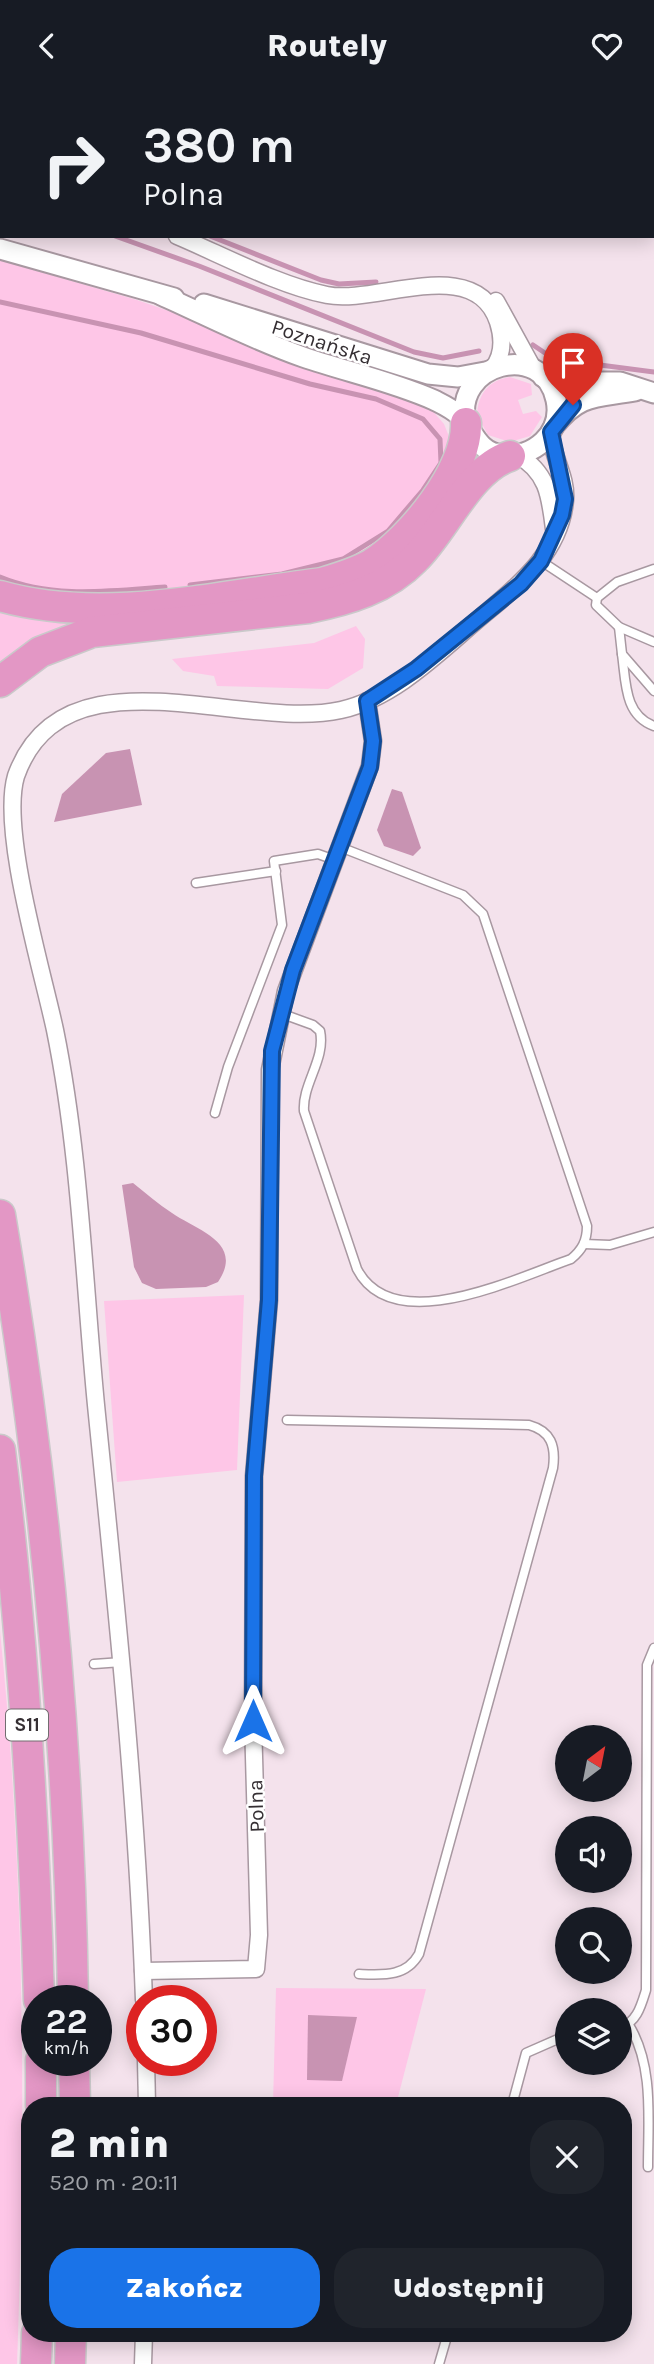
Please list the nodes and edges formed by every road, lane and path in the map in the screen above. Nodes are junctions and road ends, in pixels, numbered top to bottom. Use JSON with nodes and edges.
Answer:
{"nodes":[{"id":1,"x":182,"y":238,"type":"edge"},
{"id":2,"x":0,"y":249,"type":"edge"},
{"id":3,"x":161,"y":295,"type":"junction"},
{"id":4,"x":478,"y":295,"type":"junction"},
{"id":5,"x":489,"y":370,"type":"junction"},
{"id":6,"x":538,"y":374,"type":"junction"},
{"id":7,"x":647,"y":392,"type":"edge"},
{"id":8,"x":466,"y":423,"type":"junction"},
{"id":9,"x":552,"y":430,"type":"junction"},
{"id":10,"x":513,"y":455,"type":"junction"},
{"id":11,"x":555,"y":531,"type":"junction"},
{"id":12,"x":541,"y":561,"type":"junction"},
{"id":13,"x":654,"y":569,"type":"edge"},
{"id":14,"x":0,"y":596,"type":"edge"},
{"id":15,"x":597,"y":598,"type":"junction"},
{"id":16,"x":619,"y":627,"type":"junction"},
{"id":17,"x":654,"y":642,"type":"edge"},
{"id":18,"x":622,"y":654,"type":"junction"},
{"id":19,"x":0,"y":682,"type":"edge"},
{"id":20,"x":654,"y":691,"type":"edge"},
{"id":21,"x":367,"y":701,"type":"junction"},
{"id":22,"x":654,"y":726,"type":"edge"},
{"id":23,"x":337,"y":853,"type":"junction"},
{"id":24,"x":276,"y":871,"type":"junction"},
{"id":25,"x":196,"y":883,"type":"dead end"},
{"id":26,"x":280,"y":1013,"type":"junction"},
{"id":27,"x":215,"y":1113,"type":"dead end"},
{"id":28,"x":0,"y":1215,"type":"edge"},
{"id":29,"x":654,"y":1232,"type":"edge"},
{"id":30,"x":584,"y":1244,"type":"junction"},
{"id":31,"x":287,"y":1420,"type":"dead end"},
{"id":32,"x":0,"y":1450,"type":"edge"},
{"id":33,"x":654,"y":1648,"type":"edge"},
{"id":34,"x":122,"y":1662,"type":"junction"},
{"id":35,"x":94,"y":1664,"type":"dead end"},
{"id":36,"x":143,"y":1971,"type":"junction"},
{"id":37,"x":359,"y":1974,"type":"dead end"},
{"id":38,"x":38,"y":1985,"type":"edge"},
{"id":39,"x":72,"y":1985,"type":"edge"},
{"id":40,"x":143,"y":1985,"type":"edge"},
{"id":41,"x":632,"y":2018,"type":"edge"},
{"id":42,"x":632,"y":2035,"type":"edge"},
{"id":43,"x":555,"y":2040,"type":"edge"},
{"id":44,"x":41,"y":2076,"type":"edge"},
{"id":45,"x":74,"y":2076,"type":"edge"},
{"id":46,"x":146,"y":2076,"type":"edge"},
{"id":47,"x":41,"y":2097,"type":"edge"},
{"id":48,"x":75,"y":2097,"type":"edge"},
{"id":49,"x":147,"y":2097,"type":"edge"},
{"id":50,"x":514,"y":2097,"type":"edge"},
{"id":51,"x":648,"y":2167,"type":"dead end"},
{"id":52,"x":37,"y":2342,"type":"edge"},
{"id":53,"x":71,"y":2342,"type":"edge"},
{"id":54,"x":144,"y":2342,"type":"edge"},
{"id":55,"x":445,"y":2342,"type":"edge"},
{"id":56,"x":36,"y":2364,"type":"edge"},
{"id":57,"x":70,"y":2364,"type":"edge"},
{"id":58,"x":143,"y":2364,"type":"edge"},
{"id":59,"x":439,"y":2364,"type":"edge"}],
"edges":[{"from":1,"to":4,"type":"street"},
{"from":2,"to":3,"type":"street","name":"Poznańska"},
{"from":3,"to":5,"type":"street","name":"Poznańska"},
{"from":3,"to":8,"type":"street","name":"Poznańska"},
{"from":4,"to":5,"type":"street"},
{"from":4,"to":6,"type":"street"},
{"from":5,"to":6,"type":"street"},
{"from":5,"to":8,"type":"street"},
{"from":6,"to":7,"type":"street"},
{"from":6,"to":9,"type":"street"},
{"from":7,"to":9,"type":"street"},
{"from":8,"to":10,"type":"street"},
{"from":8,"to":14,"type":"highway"},
{"from":9,"to":10,"type":"street"},
{"from":9,"to":11,"type":"street"},
{"from":10,"to":11,"type":"street"},
{"from":10,"to":19,"type":"highway"},
{"from":11,"to":12,"type":"street"},
{"from":12,"to":15,"type":"lane"},
{"from":12,"to":21,"type":"street"},
{"from":13,"to":15,"type":"lane"},
{"from":15,"to":16,"type":"lane"},
{"from":16,"to":17,"type":"lane"},
{"from":16,"to":18,"type":"lane"},
{"from":18,"to":20,"type":"lane"},
{"from":18,"to":22,"type":"lane"},
{"from":21,"to":23,"type":"street","name":"Polna"},
{"from":21,"to":34,"type":"street"},
{"from":23,"to":24,"type":"lane"},
{"from":23,"to":26,"type":"street","name":"Polna"},
{"from":23,"to":30,"type":"lane"},
{"from":24,"to":25,"type":"lane"},
{"from":24,"to":27,"type":"lane"},
{"from":26,"to":30,"type":"lane"},
{"from":26,"to":36,"type":"street","name":"Polna"},
{"from":28,"to":39,"type":"highway","number":"S11"},
{"from":29,"to":30,"type":"lane"},
{"from":31,"to":37,"type":"lane"},
{"from":32,"to":38,"type":"highway","number":"S11"},
{"from":33,"to":41,"type":"lane"},
{"from":34,"to":35,"type":"lane"},
{"from":34,"to":36,"type":"street"},
{"from":36,"to":40,"type":"street"},
{"from":42,"to":51,"type":"lane"},
{"from":43,"to":50,"type":"lane"},
{"from":44,"to":47,"type":"highway"},
{"from":45,"to":48,"type":"highway"},
{"from":46,"to":49,"type":"street"},
{"from":52,"to":56,"type":"highway"},
{"from":53,"to":57,"type":"highway"},
{"from":54,"to":58,"type":"street"},
{"from":55,"to":59,"type":"lane"}]}
